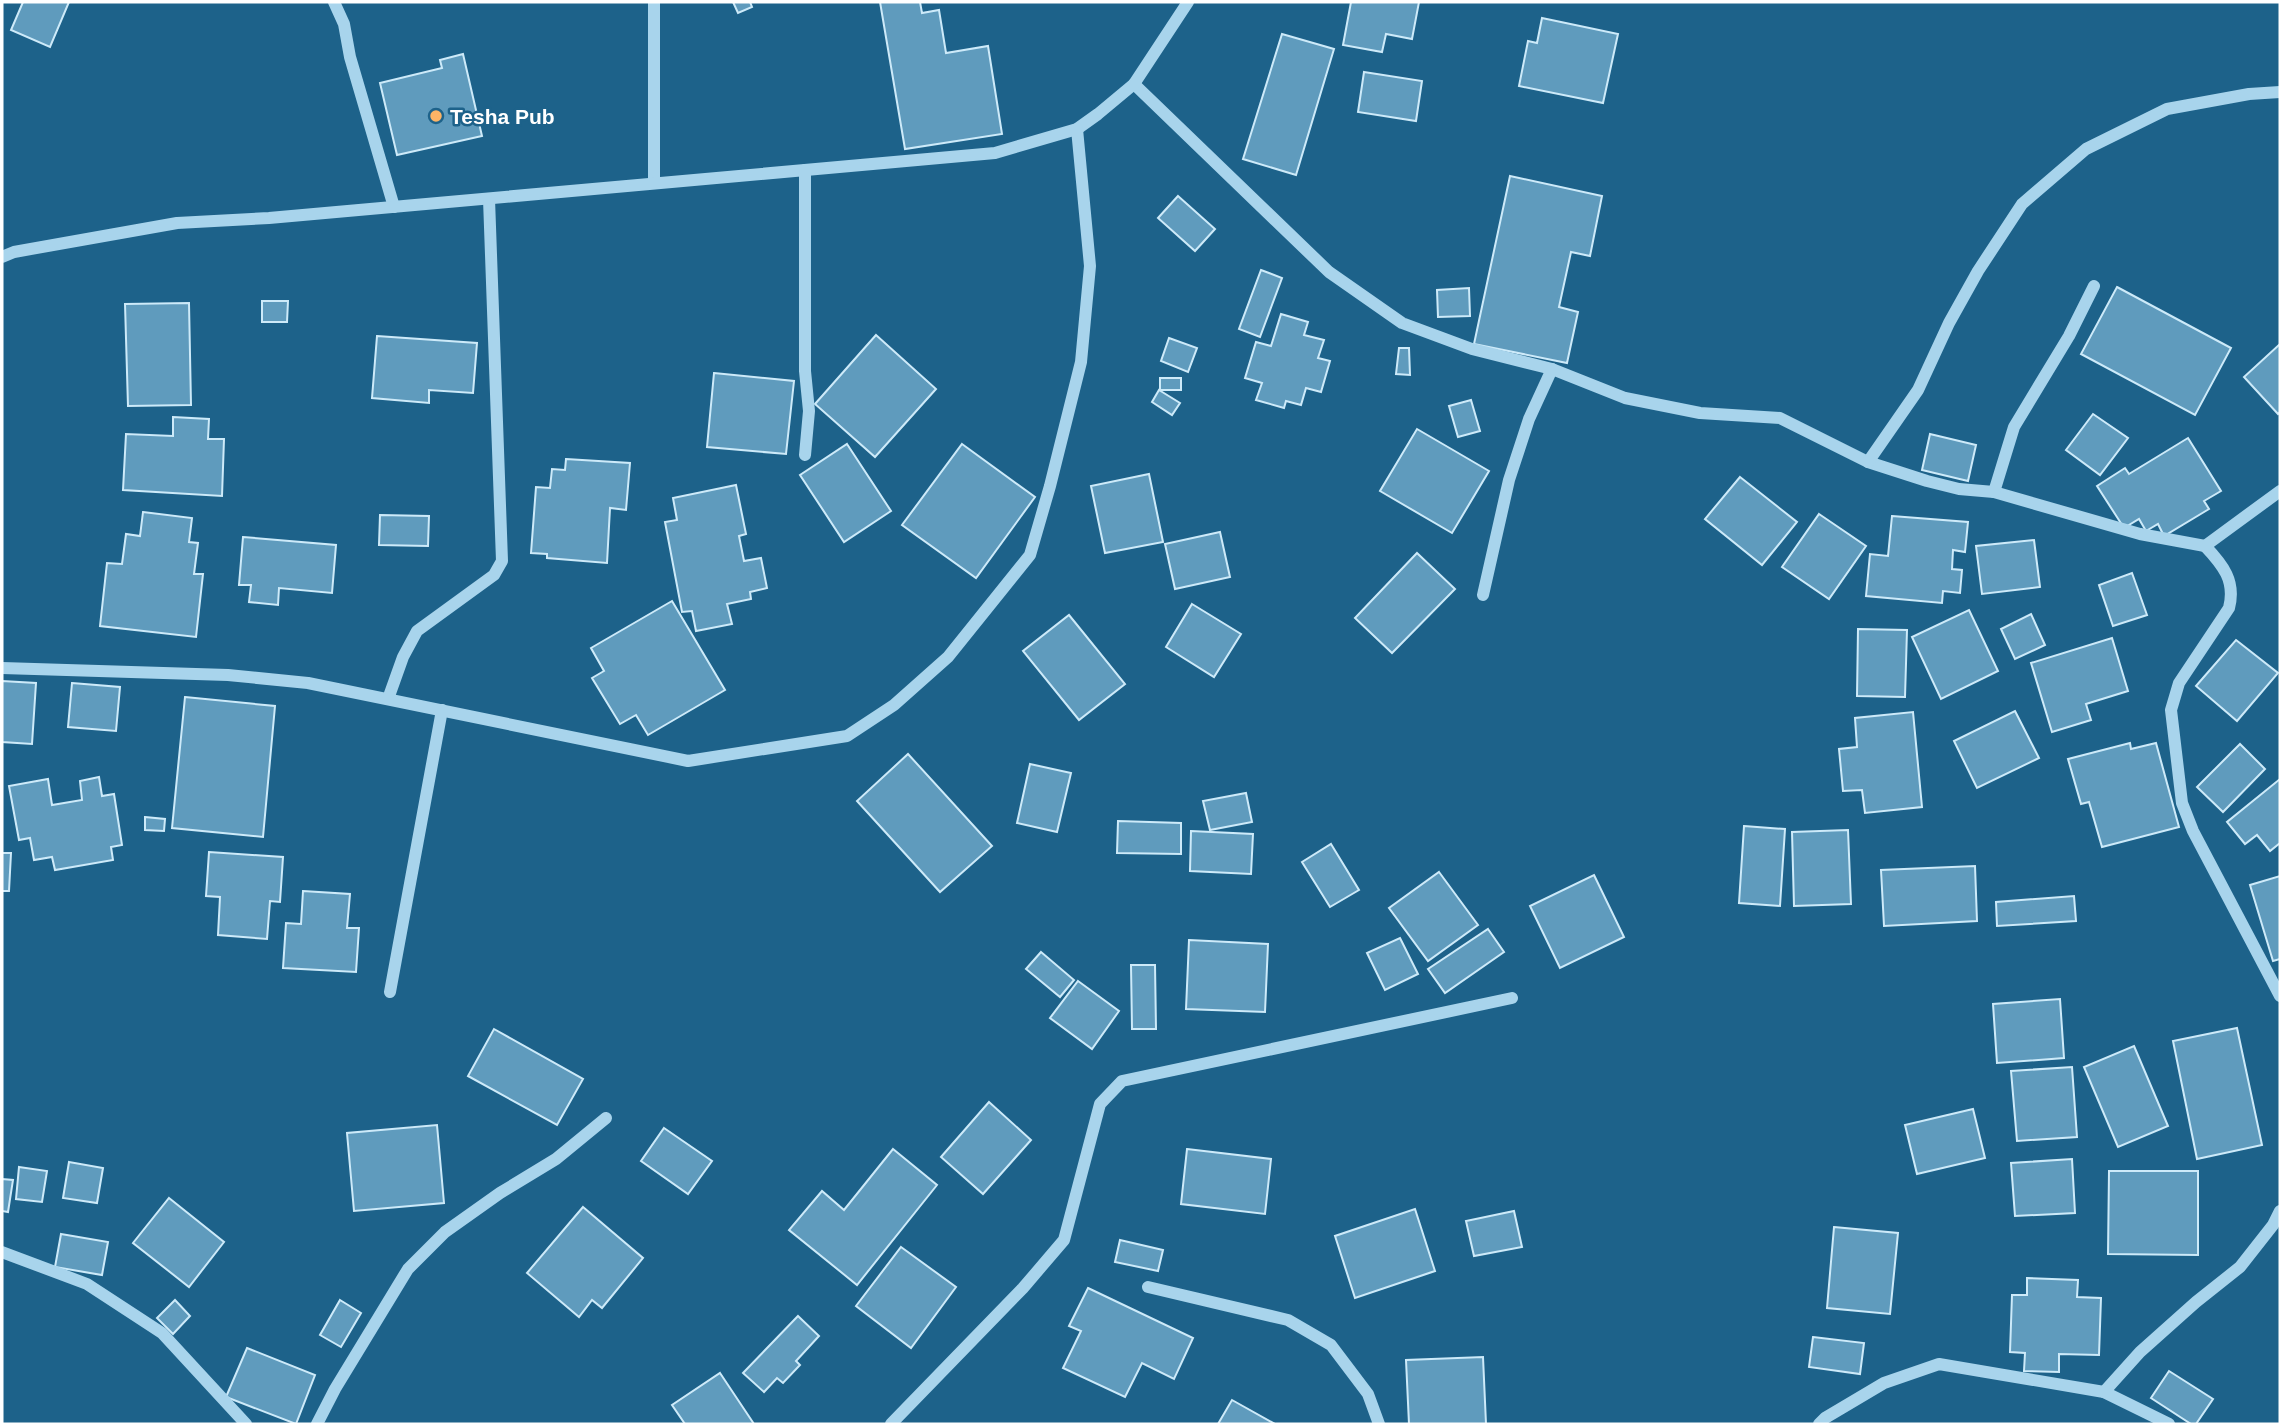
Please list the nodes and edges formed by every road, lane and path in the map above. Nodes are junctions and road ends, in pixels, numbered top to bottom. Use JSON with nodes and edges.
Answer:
{"nodes":[{"id":1,"x":334,"y":2,"type":"edge"},
{"id":2,"x":654,"y":2,"type":"edge"},
{"id":3,"x":1188,"y":2,"type":"edge"},
{"id":4,"x":1134,"y":84,"type":"junction"},
{"id":5,"x":2280,"y":92,"type":"edge"},
{"id":6,"x":1077,"y":129,"type":"junction"},
{"id":7,"x":805,"y":170,"type":"junction"},
{"id":8,"x":654,"y":183,"type":"junction"},
{"id":9,"x":489,"y":199,"type":"junction"},
{"id":10,"x":394,"y":207,"type":"junction"},
{"id":11,"x":2,"y":257,"type":"edge"},
{"id":12,"x":2094,"y":286,"type":"dead end"},
{"id":13,"x":1552,"y":369,"type":"junction"},
{"id":14,"x":805,"y":454,"type":"dead end"},
{"id":15,"x":1868,"y":462,"type":"junction"},
{"id":16,"x":2280,"y":491,"type":"edge"},
{"id":17,"x":1994,"y":492,"type":"junction"},
{"id":18,"x":2205,"y":546,"type":"junction"},
{"id":19,"x":1483,"y":595,"type":"dead end"},
{"id":20,"x":2,"y":668,"type":"edge"},
{"id":21,"x":388,"y":699,"type":"junction"},
{"id":22,"x":442,"y":710,"type":"junction"},
{"id":23,"x":390,"y":992,"type":"dead end"},
{"id":24,"x":2280,"y":996,"type":"edge"},
{"id":25,"x":1512,"y":998,"type":"dead end"},
{"id":26,"x":606,"y":1118,"type":"dead end"},
{"id":27,"x":2280,"y":1211,"type":"edge"},
{"id":28,"x":2,"y":1252,"type":"edge"},
{"id":29,"x":1148,"y":1287,"type":"dead end"},
{"id":30,"x":2104,"y":1392,"type":"junction"},
{"id":31,"x":2156,"y":1421,"type":"edge"},
{"id":32,"x":246,"y":1424,"type":"edge"},
{"id":33,"x":317,"y":1424,"type":"edge"},
{"id":34,"x":891,"y":1424,"type":"edge"},
{"id":35,"x":1379,"y":1424,"type":"edge"},
{"id":36,"x":1819,"y":1424,"type":"edge"},
{"id":37,"x":2169,"y":1424,"type":"edge"}],
"edges":[{"from":1,"to":10,"type":"street"},
{"from":2,"to":8,"type":"street"},
{"from":3,"to":4,"type":"street"},
{"from":4,"to":6,"type":"street"},
{"from":4,"to":13,"type":"street"},
{"from":5,"to":15,"type":"street"},
{"from":6,"to":7,"type":"street"},
{"from":6,"to":22,"type":"street"},
{"from":7,"to":8,"type":"street"},
{"from":7,"to":14,"type":"street"},
{"from":8,"to":9,"type":"street"},
{"from":9,"to":10,"type":"street"},
{"from":9,"to":21,"type":"street"},
{"from":10,"to":11,"type":"street"},
{"from":12,"to":17,"type":"street"},
{"from":13,"to":15,"type":"street"},
{"from":13,"to":19,"type":"street"},
{"from":15,"to":17,"type":"street"},
{"from":16,"to":18,"type":"street"},
{"from":17,"to":18,"type":"street"},
{"from":18,"to":24,"type":"street"},
{"from":20,"to":21,"type":"street"},
{"from":21,"to":22,"type":"street"},
{"from":22,"to":23,"type":"street"},
{"from":25,"to":34,"type":"street"},
{"from":26,"to":33,"type":"street"},
{"from":27,"to":30,"type":"street"},
{"from":28,"to":32,"type":"street"},
{"from":29,"to":35,"type":"street"},
{"from":30,"to":31,"type":"street"},
{"from":30,"to":36,"type":"street"},
{"from":31,"to":37,"type":"street"}]}
